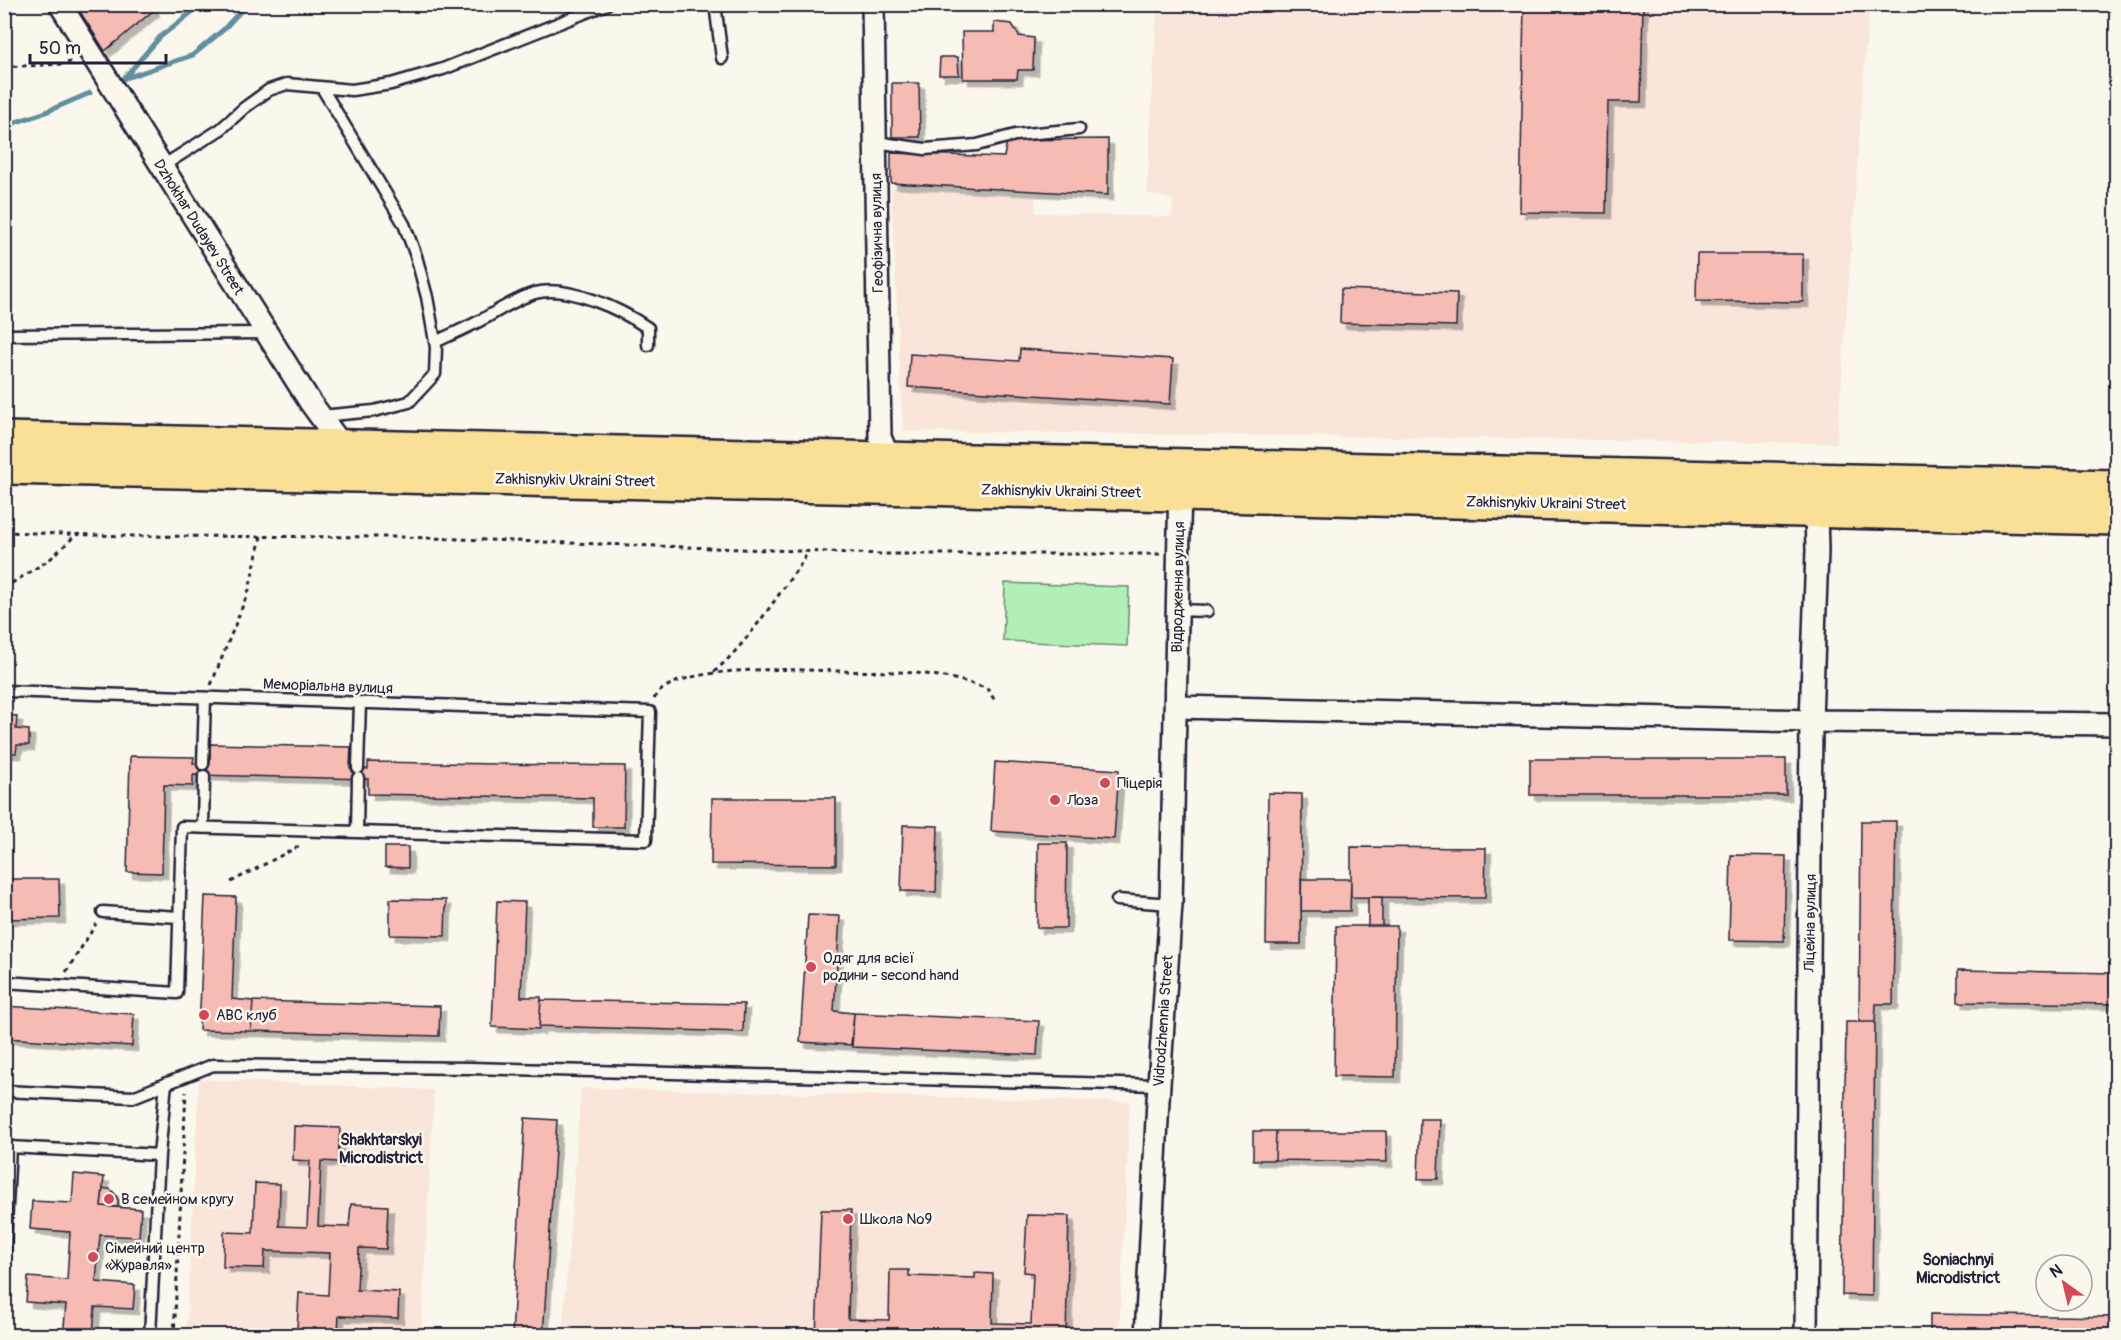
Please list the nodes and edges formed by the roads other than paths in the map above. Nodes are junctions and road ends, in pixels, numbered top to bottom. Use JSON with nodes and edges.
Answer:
{"nodes":[{"id":1,"x":60,"y":4,"type":"edge"},
{"id":2,"x":607,"y":4,"type":"edge"},
{"id":3,"x":715,"y":4,"type":"edge"},
{"id":4,"x":873,"y":4,"type":"edge"},
{"id":5,"x":722,"y":58,"type":"dead end"},
{"id":6,"x":322,"y":88,"type":"junction"},
{"id":7,"x":1079,"y":129,"type":"dead end"},
{"id":8,"x":875,"y":142,"type":"junction"},
{"id":9,"x":161,"y":167,"type":"junction"},
{"id":10,"x":266,"y":333,"type":"junction"},
{"id":11,"x":4,"y":335,"type":"edge"},
{"id":12,"x":435,"y":342,"type":"junction"},
{"id":13,"x":648,"y":345,"type":"dead end"},
{"id":14,"x":321,"y":416,"type":"junction"},
{"id":15,"x":4,"y":439,"type":"edge"},
{"id":16,"x":344,"y":447,"type":"junction"},
{"id":17,"x":889,"y":459,"type":"junction"},
{"id":18,"x":4,"y":467,"type":"edge"},
{"id":19,"x":1180,"y":480,"type":"junction"},
{"id":20,"x":2116,"y":487,"type":"edge"},
{"id":21,"x":1816,"y":510,"type":"junction"},
{"id":22,"x":2116,"y":518,"type":"edge"},
{"id":23,"x":1177,"y":610,"type":"junction"},
{"id":24,"x":1207,"y":611,"type":"dead end"},
{"id":25,"x":4,"y":691,"type":"edge"},
{"id":26,"x":205,"y":698,"type":"junction"},
{"id":27,"x":360,"y":702,"type":"junction"},
{"id":28,"x":1176,"y":707,"type":"junction"},
{"id":29,"x":1812,"y":721,"type":"junction"},
{"id":30,"x":2116,"y":723,"type":"edge"},
{"id":31,"x":203,"y":764,"type":"dead end"},
{"id":32,"x":204,"y":776,"type":"dead end"},
{"id":33,"x":203,"y":828,"type":"junction"},
{"id":34,"x":357,"y":832,"type":"junction"},
{"id":35,"x":1117,"y":900,"type":"dead end"},
{"id":36,"x":1171,"y":904,"type":"junction"},
{"id":37,"x":103,"y":912,"type":"road end"},
{"id":38,"x":178,"y":917,"type":"junction"},
{"id":39,"x":4,"y":982,"type":"edge"},
{"id":40,"x":166,"y":1083,"type":"junction"},
{"id":41,"x":1158,"y":1085,"type":"junction"},
{"id":42,"x":4,"y":1090,"type":"edge"},
{"id":43,"x":159,"y":1155,"type":"junction"},
{"id":44,"x":4,"y":1264,"type":"edge"},
{"id":45,"x":150,"y":1335,"type":"edge"},
{"id":46,"x":1146,"y":1335,"type":"edge"},
{"id":47,"x":1806,"y":1335,"type":"edge"}],
"edges":[{"from":1,"to":9,"type":"street","name":"Dzhokhar Dudayev Street"},
{"from":2,"to":6,"type":"lane"},
{"from":3,"to":5,"type":"lane"},
{"from":4,"to":8,"type":"street","name":"Геофізична вулиця"},
{"from":6,"to":9,"type":"lane"},
{"from":6,"to":12,"type":"lane"},
{"from":7,"to":8,"type":"lane"},
{"from":8,"to":17,"type":"street","name":"Геофізична вулиця"},
{"from":9,"to":10,"type":"street","name":"Dzhokhar Dudayev Street"},
{"from":10,"to":11,"type":"lane"},
{"from":10,"to":14,"type":"street","name":"Dzhokhar Dudayev Street"},
{"from":12,"to":13,"type":"lane"},
{"from":12,"to":14,"type":"lane"},
{"from":14,"to":16,"type":"street","name":"Dzhokhar Dudayev Street"},
{"from":15,"to":16,"type":"highway","name":"Zakhisnykiv Ukraini Street"},
{"from":16,"to":17,"type":"highway","name":"Zakhisnykiv Ukraini Street"},
{"from":17,"to":19,"type":"highway","name":"Zakhisnykiv Ukraini Street"},
{"from":18,"to":19,"type":"highway","name":"Zakhisnykiv Ukraini Street"},
{"from":19,"to":20,"type":"highway","name":"Zakhisnykiv Ukraini Street"},
{"from":19,"to":21,"type":"highway","name":"Zakhisnykiv Ukraini Street"},
{"from":19,"to":23,"type":"street","name":"Відродження вулиця"},
{"from":21,"to":22,"type":"highway","name":"Zakhisnykiv Ukraini Street"},
{"from":21,"to":29,"type":"street","name":"Ліцейна вулиця"},
{"from":23,"to":24,"type":"lane"},
{"from":23,"to":28,"type":"street","name":"Відродження вулиця"},
{"from":25,"to":26,"type":"lane","name":"Меморіальна вулиця"},
{"from":26,"to":27,"type":"lane","name":"Меморіальна вулиця"},
{"from":26,"to":31,"type":"lane"},
{"from":27,"to":34,"type":"lane"},
{"from":27,"to":34,"type":"lane","name":"Меморіальна вулиця"},
{"from":28,"to":29,"type":"street"},
{"from":28,"to":36,"type":"street","name":"Vidrodzhennia Street"},
{"from":29,"to":30,"type":"street"},
{"from":29,"to":47,"type":"street","name":"Ліцейна вулиця"},
{"from":32,"to":33,"type":"lane"},
{"from":33,"to":34,"type":"lane"},
{"from":33,"to":38,"type":"lane"},
{"from":35,"to":36,"type":"lane"},
{"from":36,"to":41,"type":"street","name":"Vidrodzhennia Street"},
{"from":37,"to":38,"type":"lane"},
{"from":38,"to":39,"type":"lane"},
{"from":40,"to":41,"type":"lane"},
{"from":40,"to":42,"type":"lane"},
{"from":40,"to":43,"type":"lane"},
{"from":41,"to":46,"type":"street","name":"Vidrodzhennia Street"},
{"from":43,"to":44,"type":"lane"},
{"from":43,"to":45,"type":"lane"}]}
